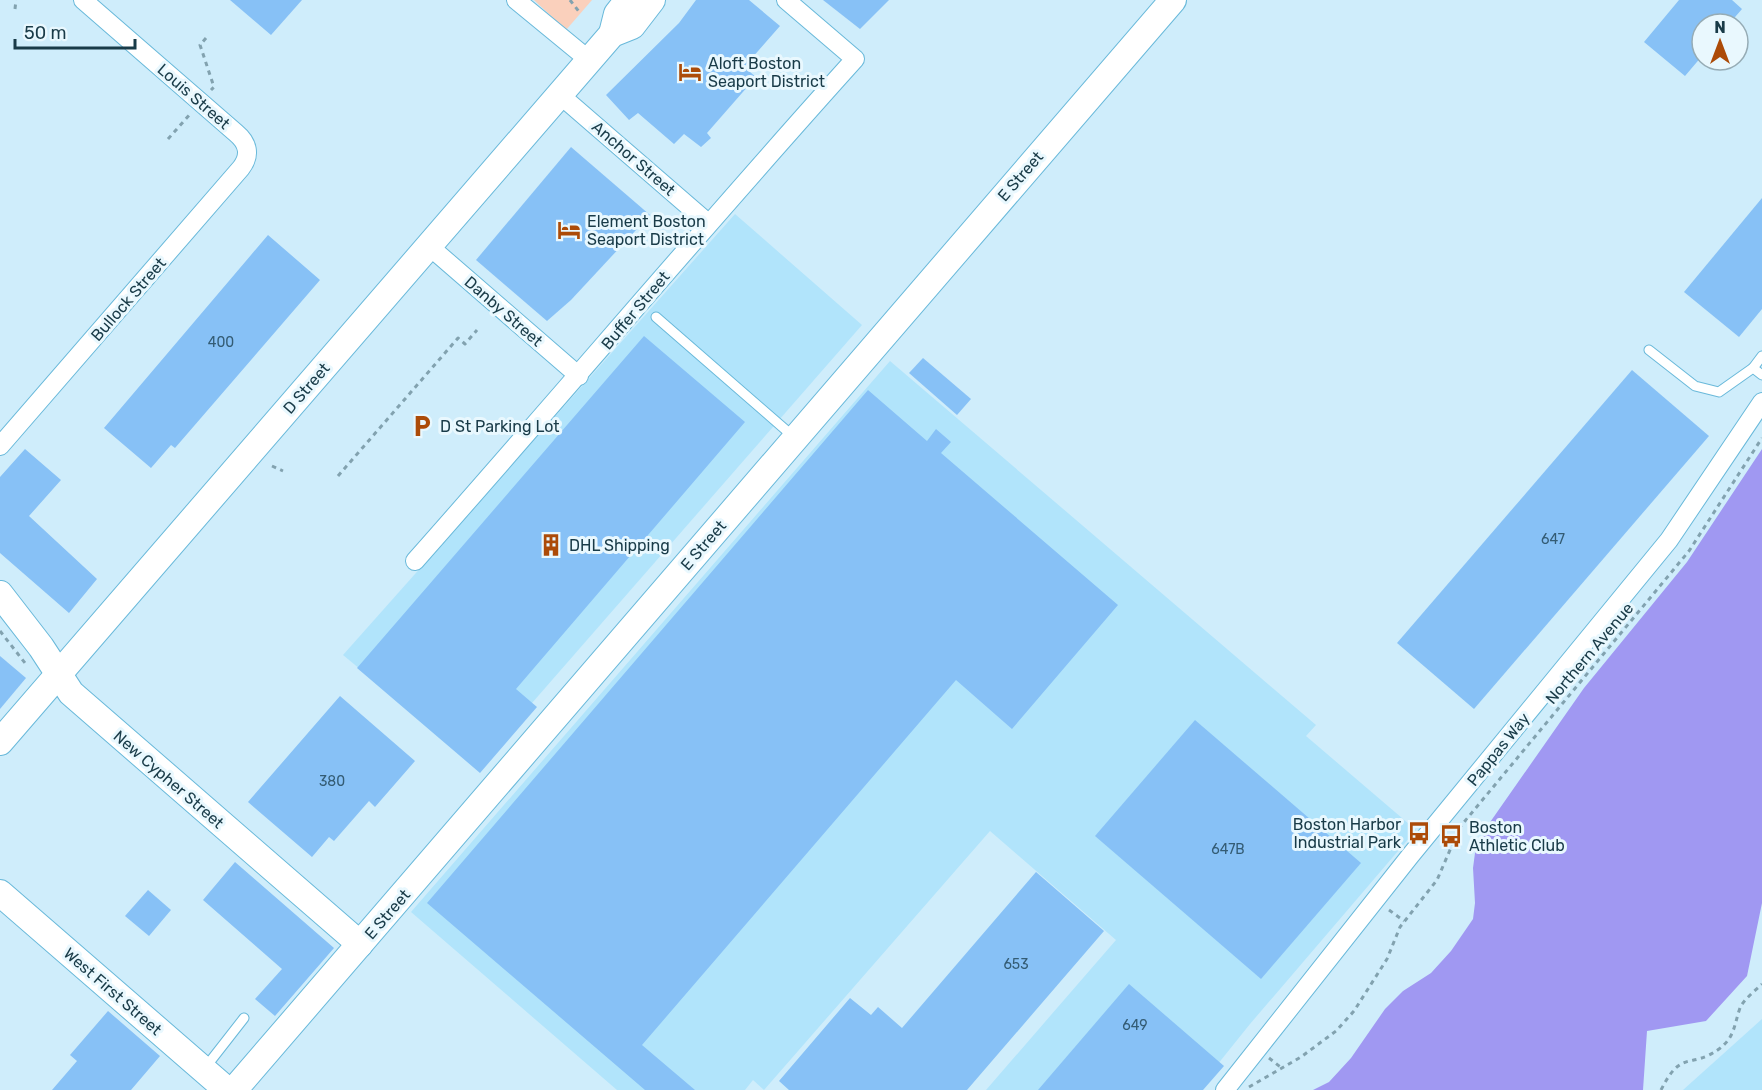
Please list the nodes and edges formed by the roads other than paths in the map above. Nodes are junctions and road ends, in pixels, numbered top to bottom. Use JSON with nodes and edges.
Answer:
{"nodes":[{"id":1,"x":83,"y":0,"type":"edge"},
{"id":2,"x":516,"y":0,"type":"edge"},
{"id":3,"x":628,"y":0,"type":"edge"},
{"id":4,"x":652,"y":0,"type":"edge"},
{"id":5,"x":786,"y":0,"type":"edge"},
{"id":6,"x":1173,"y":0,"type":"edge"},
{"id":7,"x":612,"y":34,"type":"junction"},
{"id":8,"x":589,"y":60,"type":"junction"},
{"id":9,"x":559,"y":94,"type":"junction"},
{"id":10,"x":247,"y":148,"type":"joint"},
{"id":11,"x":708,"y":223,"type":"junction"},
{"id":12,"x":429,"y":246,"type":"junction"},
{"id":13,"x":656,"y":317,"type":"dead end"},
{"id":14,"x":1649,"y":350,"type":"dead end"},
{"id":15,"x":1762,"y":356,"type":"edge"},
{"id":16,"x":1753,"y":368,"type":"junction"},
{"id":17,"x":1762,"y":375,"type":"edge"},
{"id":18,"x":579,"y":376,"type":"junction"},
{"id":19,"x":1762,"y":402,"type":"edge"},
{"id":20,"x":795,"y":438,"type":"junction"},
{"id":21,"x":0,"y":446,"type":"edge"},
{"id":22,"x":415,"y":561,"type":"dead end"},
{"id":23,"x":0,"y":594,"type":"edge"},
{"id":24,"x":58,"y":673,"type":"junction"},
{"id":25,"x":0,"y":742,"type":"edge"},
{"id":26,"x":0,"y":893,"type":"edge"},
{"id":27,"x":360,"y":944,"type":"junction"},
{"id":28,"x":244,"y":1018,"type":"dead end"},
{"id":29,"x":203,"y":1070,"type":"junction"},
{"id":30,"x":227,"y":1090,"type":"edge"},
{"id":31,"x":234,"y":1090,"type":"edge"},
{"id":32,"x":1225,"y":1090,"type":"edge"}],
"edges":[{"from":1,"to":10,"type":"street","name":"Louis Street"},
{"from":2,"to":8,"type":"street"},
{"from":3,"to":7,"type":"street","name":"D Street"},
{"from":4,"to":7,"type":"street","name":"D Street"},
{"from":5,"to":11,"type":"street","name":"Buffer Street"},
{"from":6,"to":20,"type":"street","name":"E Street"},
{"from":7,"to":8,"type":"street","name":"D Street"},
{"from":8,"to":9,"type":"street","name":"D Street"},
{"from":9,"to":11,"type":"street","name":"Anchor Street"},
{"from":9,"to":12,"type":"street","name":"D Street"},
{"from":10,"to":21,"type":"street","name":"Bullock Street"},
{"from":11,"to":18,"type":"street","name":"Buffer Street"},
{"from":12,"to":18,"type":"street","name":"Danby Street"},
{"from":12,"to":24,"type":"street","name":"D Street"},
{"from":13,"to":20,"type":"lane"},
{"from":14,"to":16,"type":"lane"},
{"from":15,"to":16,"type":"lane"},
{"from":16,"to":17,"type":"lane"},
{"from":18,"to":22,"type":"street","name":"Buffer Street"},
{"from":19,"to":32,"type":"street","name":"Pappas Way"},
{"from":20,"to":27,"type":"street","name":"E Street"},
{"from":23,"to":24,"type":"street","name":"New Cypher Street"},
{"from":24,"to":25,"type":"street","name":"D Street"},
{"from":24,"to":27,"type":"street","name":"New Cypher Street"},
{"from":26,"to":29,"type":"street","name":"West First Street"},
{"from":27,"to":31,"type":"street","name":"E Street"},
{"from":28,"to":29,"type":"lane"},
{"from":29,"to":30,"type":"street","name":"West First Street"}]}
